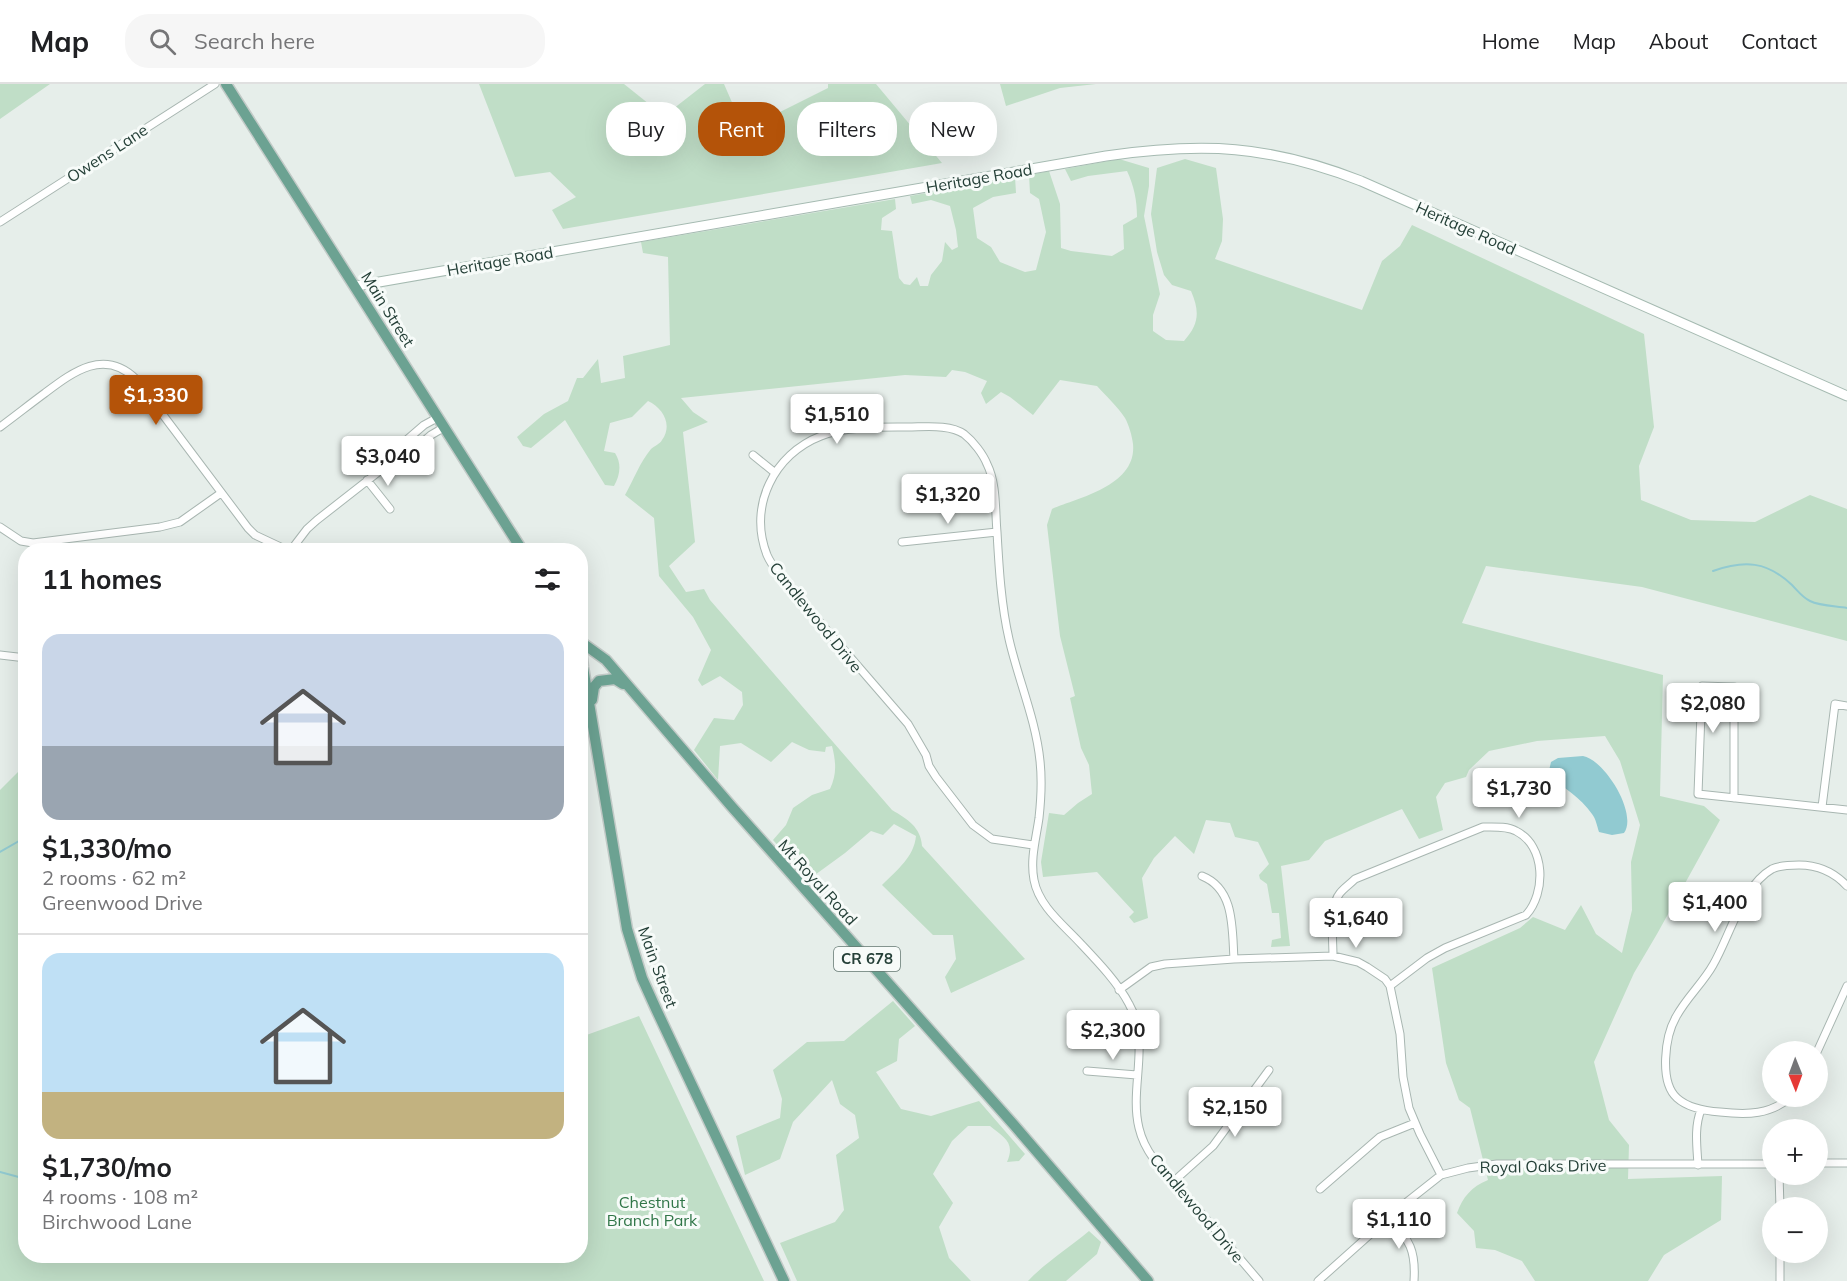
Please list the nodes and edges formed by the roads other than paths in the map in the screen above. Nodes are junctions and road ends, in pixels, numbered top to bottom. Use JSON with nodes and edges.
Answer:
{"nodes":[{"id":1,"x":215,"y":84,"type":"edge"},
{"id":2,"x":226,"y":84,"type":"edge"},
{"id":3,"x":0,"y":222,"type":"edge"},
{"id":4,"x":356,"y":286,"type":"junction"},
{"id":5,"x":1847,"y":396,"type":"edge"},
{"id":6,"x":437,"y":418,"type":"junction"},
{"id":7,"x":0,"y":427,"type":"edge"},
{"id":8,"x":443,"y":428,"type":"junction"},
{"id":9,"x":753,"y":455,"type":"dead end"},
{"id":10,"x":386,"y":466,"type":"junction"},
{"id":11,"x":774,"y":472,"type":"junction"},
{"id":12,"x":367,"y":480,"type":"junction"},
{"id":13,"x":221,"y":493,"type":"junction"},
{"id":14,"x":390,"y":509,"type":"dead end"},
{"id":15,"x":0,"y":527,"type":"edge"},
{"id":16,"x":997,"y":532,"type":"junction"},
{"id":17,"x":902,"y":542,"type":"dead end"},
{"id":18,"x":273,"y":543,"type":"edge"},
{"id":19,"x":295,"y":543,"type":"edge"},
{"id":20,"x":517,"y":543,"type":"edge"},
{"id":21,"x":588,"y":646,"type":"edge"},
{"id":22,"x":0,"y":656,"type":"edge"},
{"id":23,"x":18,"y":657,"type":"edge"},
{"id":24,"x":632,"y":690,"type":"junction"},
{"id":25,"x":588,"y":697,"type":"edge"},
{"id":26,"x":1847,"y":706,"type":"edge"},
{"id":27,"x":592,"y":721,"type":"junction"},
{"id":28,"x":1734,"y":798,"type":"junction"},
{"id":29,"x":1822,"y":807,"type":"junction"},
{"id":30,"x":1847,"y":810,"type":"edge"},
{"id":31,"x":1033,"y":845,"type":"junction"},
{"id":32,"x":1203,"y":876,"type":"dead end"},
{"id":33,"x":1847,"y":886,"type":"edge"},
{"id":34,"x":1333,"y":956,"type":"junction"},
{"id":35,"x":1234,"y":959,"type":"junction"},
{"id":36,"x":1390,"y":986,"type":"junction"},
{"id":37,"x":1847,"y":986,"type":"edge"},
{"id":38,"x":1119,"y":990,"type":"junction"},
{"id":39,"x":1821,"y":1041,"type":"edge"},
{"id":40,"x":1269,"y":1070,"type":"dead end"},
{"id":41,"x":1087,"y":1071,"type":"dead end"},
{"id":42,"x":1137,"y":1076,"type":"junction"},
{"id":43,"x":1781,"y":1107,"type":"edge"},
{"id":44,"x":1701,"y":1110,"type":"junction"},
{"id":45,"x":1415,"y":1123,"type":"junction"},
{"id":46,"x":1828,"y":1163,"type":"edge"},
{"id":47,"x":1847,"y":1163,"type":"edge"},
{"id":48,"x":1762,"y":1164,"type":"edge"},
{"id":49,"x":1698,"y":1165,"type":"junction"},
{"id":50,"x":1441,"y":1175,"type":"junction"},
{"id":51,"x":1174,"y":1181,"type":"junction"},
{"id":52,"x":1320,"y":1189,"type":"dead end"},
{"id":53,"x":1389,"y":1218,"type":"junction"},
{"id":54,"x":1780,"y":1263,"type":"edge"},
{"id":55,"x":784,"y":1281,"type":"edge"},
{"id":56,"x":1148,"y":1281,"type":"edge"},
{"id":57,"x":1259,"y":1281,"type":"edge"},
{"id":58,"x":1318,"y":1281,"type":"edge"},
{"id":59,"x":1414,"y":1281,"type":"edge"},
{"id":60,"x":1780,"y":1281,"type":"edge"}],
"edges":[{"from":1,"to":3,"type":"street","name":"Owens Lane"},
{"from":2,"to":4,"type":"main road","name":"Main Street"},
{"from":4,"to":5,"type":"street","name":"Heritage Road"},
{"from":4,"to":6,"type":"main road","name":"Main Street"},
{"from":6,"to":8,"type":"main road","name":"Main Street"},
{"from":6,"to":10,"type":"street"},
{"from":7,"to":13,"type":"street"},
{"from":8,"to":10,"type":"street"},
{"from":8,"to":20,"type":"main road","name":"Main Street"},
{"from":9,"to":11,"type":"street"},
{"from":10,"to":12,"type":"street"},
{"from":11,"to":16,"type":"street","name":"Candlewood Drive"},
{"from":11,"to":31,"type":"street","name":"Candlewood Drive"},
{"from":12,"to":14,"type":"street"},
{"from":12,"to":19,"type":"street"},
{"from":13,"to":15,"type":"street"},
{"from":13,"to":18,"type":"street"},
{"from":16,"to":17,"type":"street"},
{"from":16,"to":31,"type":"street","name":"Candlewood Drive"},
{"from":21,"to":24,"type":"main road","name":"Mt Royal Road","number":"CR 678"},
{"from":22,"to":23,"type":"street"},
{"from":24,"to":27,"type":"main road"},
{"from":24,"to":56,"type":"main road","name":"Mt Royal Road","number":"CR 678"},
{"from":25,"to":27,"type":"main road","name":"Main Street"},
{"from":26,"to":29,"type":"street"},
{"from":27,"to":55,"type":"main road","name":"Main Street"},
{"from":28,"to":28,"type":"street"},
{"from":28,"to":29,"type":"street"},
{"from":29,"to":30,"type":"street"},
{"from":31,"to":38,"type":"street","name":"Candlewood Drive"},
{"from":32,"to":35,"type":"street"},
{"from":33,"to":44,"type":"street"},
{"from":34,"to":35,"type":"street"},
{"from":34,"to":36,"type":"street"},
{"from":34,"to":36,"type":"street"},
{"from":35,"to":38,"type":"street"},
{"from":36,"to":45,"type":"street"},
{"from":37,"to":39,"type":"street"},
{"from":38,"to":42,"type":"street","name":"Candlewood Drive"},
{"from":40,"to":51,"type":"street"},
{"from":41,"to":42,"type":"street"},
{"from":42,"to":51,"type":"street","name":"Candlewood Drive"},
{"from":43,"to":44,"type":"street"},
{"from":44,"to":49,"type":"street"},
{"from":45,"to":50,"type":"street"},
{"from":45,"to":52,"type":"street"},
{"from":46,"to":47,"type":"street"},
{"from":48,"to":49,"type":"street","name":"Royal Oaks Drive"},
{"from":49,"to":50,"type":"street","name":"Royal Oaks Drive"},
{"from":50,"to":53,"type":"street","name":"Royal Oaks Drive"},
{"from":51,"to":57,"type":"street","name":"Candlewood Drive"},
{"from":53,"to":58,"type":"street","name":"Royal Oaks Drive"},
{"from":53,"to":59,"type":"street"},
{"from":54,"to":60,"type":"street"}]}
